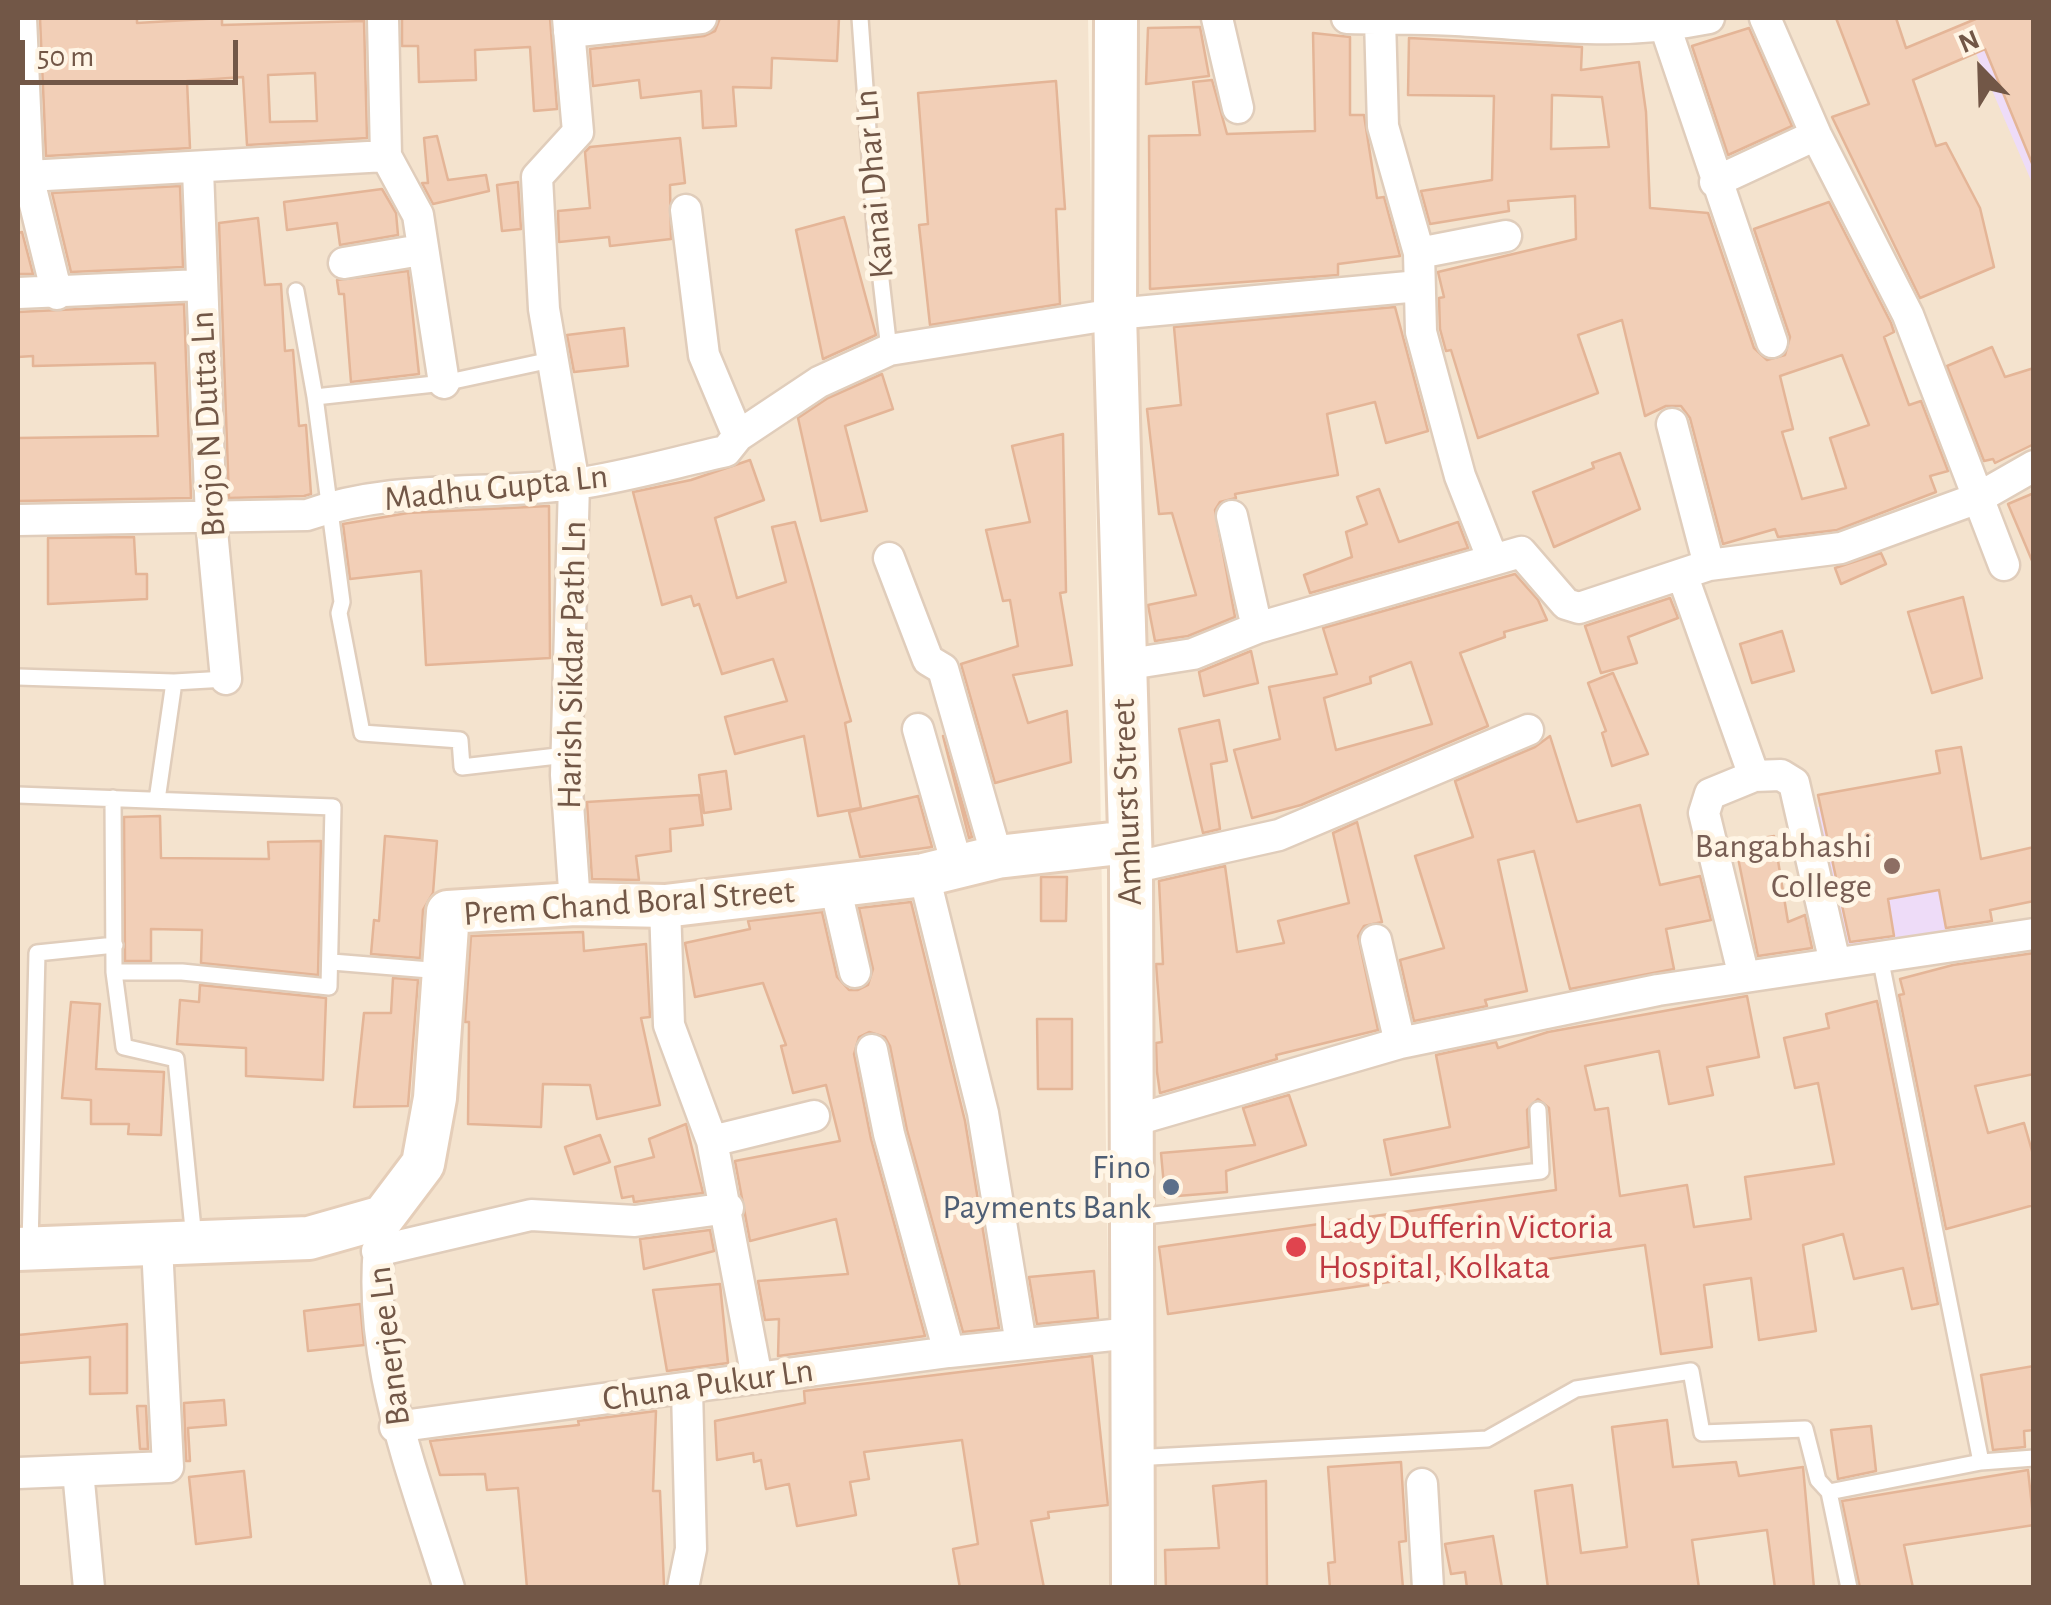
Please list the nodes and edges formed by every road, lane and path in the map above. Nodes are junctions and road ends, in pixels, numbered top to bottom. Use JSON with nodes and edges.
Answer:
{"nodes":[{"id":1,"x":20,"y":18,"type":"edge"},
{"id":2,"x":382,"y":18,"type":"edge"},
{"id":3,"x":701,"y":18,"type":"edge"},
{"id":4,"x":860,"y":18,"type":"edge"},
{"id":5,"x":1116,"y":18,"type":"edge"},
{"id":6,"x":1218,"y":18,"type":"edge"},
{"id":7,"x":1348,"y":18,"type":"edge"},
{"id":8,"x":1709,"y":18,"type":"edge"},
{"id":9,"x":1765,"y":18,"type":"edge"},
{"id":10,"x":1380,"y":19,"type":"edge"},
{"id":11,"x":1456,"y":19,"type":"edge"},
{"id":12,"x":569,"y":25,"type":"edge"},
{"id":13,"x":1665,"y":26,"type":"junction"},
{"id":14,"x":1238,"y":108,"type":"dead end"},
{"id":15,"x":1816,"y":136,"type":"junction"},
{"id":16,"x":386,"y":156,"type":"junction"},
{"id":17,"x":198,"y":169,"type":"junction"},
{"id":18,"x":28,"y":176,"type":"junction"},
{"id":19,"x":1716,"y":182,"type":"junction"},
{"id":20,"x":686,"y":210,"type":"dead end"},
{"id":21,"x":1506,"y":236,"type":"dead end"},
{"id":22,"x":421,"y":250,"type":"junction"},
{"id":23,"x":1419,"y":253,"type":"junction"},
{"id":24,"x":344,"y":263,"type":"dead end"},
{"id":25,"x":201,"y":286,"type":"junction"},
{"id":26,"x":1419,"y":286,"type":"junction"},
{"id":27,"x":296,"y":291,"type":"dead end"},
{"id":28,"x":18,"y":293,"type":"edge"},
{"id":29,"x":57,"y":294,"type":"junction"},
{"id":30,"x":1114,"y":314,"type":"junction"},
{"id":31,"x":1772,"y":342,"type":"dead end"},
{"id":32,"x":889,"y":350,"type":"junction"},
{"id":33,"x":551,"y":360,"type":"junction"},
{"id":34,"x":444,"y":383,"type":"junction"},
{"id":35,"x":315,"y":397,"type":"junction"},
{"id":36,"x":1672,"y":424,"type":"dead end"},
{"id":37,"x":738,"y":436,"type":"junction"},
{"id":38,"x":2034,"y":466,"type":"edge"},
{"id":39,"x":574,"y":484,"type":"junction"},
{"id":40,"x":1978,"y":498,"type":"junction"},
{"id":41,"x":326,"y":508,"type":"junction"},
{"id":42,"x":1232,"y":516,"type":"dead end"},
{"id":43,"x":18,"y":520,"type":"edge"},
{"id":44,"x":212,"y":520,"type":"junction"},
{"id":45,"x":889,"y":558,"type":"dead end"},
{"id":46,"x":1493,"y":560,"type":"junction"},
{"id":47,"x":2004,"y":565,"type":"dead end"},
{"id":48,"x":1695,"y":570,"type":"junction"},
{"id":49,"x":1257,"y":628,"type":"junction"},
{"id":50,"x":1123,"y":665,"type":"junction"},
{"id":51,"x":18,"y":677,"type":"edge"},
{"id":52,"x":226,"y":678,"type":"joint"},
{"id":53,"x":174,"y":682,"type":"junction"},
{"id":54,"x":918,"y":728,"type":"dead end"},
{"id":55,"x":1528,"y":730,"type":"dead end"},
{"id":56,"x":566,"y":755,"type":"junction"},
{"id":57,"x":1754,"y":776,"type":"junction"},
{"id":58,"x":18,"y":795,"type":"edge"},
{"id":59,"x":113,"y":798,"type":"junction"},
{"id":60,"x":157,"y":800,"type":"junction"},
{"id":61,"x":1130,"y":855,"type":"junction"},
{"id":62,"x":960,"y":866,"type":"junction"},
{"id":63,"x":835,"y":886,"type":"junction"},
{"id":64,"x":575,"y":904,"type":"junction"},
{"id":65,"x":665,"y":906,"type":"junction"},
{"id":66,"x":2034,"y":934,"type":"edge"},
{"id":67,"x":1376,"y":940,"type":"dead end"},
{"id":68,"x":115,"y":945,"type":"junction"},
{"id":69,"x":1880,"y":957,"type":"junction"},
{"id":70,"x":332,"y":962,"type":"junction"},
{"id":71,"x":1835,"y":963,"type":"junction"},
{"id":72,"x":442,"y":971,"type":"junction"},
{"id":73,"x":114,"y":972,"type":"junction"},
{"id":74,"x":856,"y":972,"type":"dead end"},
{"id":75,"x":1744,"y":977,"type":"junction"},
{"id":76,"x":1400,"y":1043,"type":"junction"},
{"id":77,"x":872,"y":1050,"type":"dead end"},
{"id":78,"x":1538,"y":1110,"type":"dead end"},
{"id":79,"x":814,"y":1116,"type":"dead end"},
{"id":80,"x":1132,"y":1121,"type":"junction"},
{"id":81,"x":712,"y":1141,"type":"junction"},
{"id":82,"x":728,"y":1208,"type":"junction"},
{"id":83,"x":1132,"y":1218,"type":"junction"},
{"id":84,"x":380,"y":1234,"type":"junction"},
{"id":85,"x":176,"y":1245,"type":"junction"},
{"id":86,"x":24,"y":1249,"type":"edge"},
{"id":87,"x":1132,"y":1333,"type":"junction"},
{"id":88,"x":1021,"y":1344,"type":"junction"},
{"id":89,"x":950,"y":1352,"type":"junction"},
{"id":90,"x":758,"y":1378,"type":"junction"},
{"id":91,"x":688,"y":1389,"type":"junction"},
{"id":92,"x":396,"y":1427,"type":"junction"},
{"id":93,"x":1132,"y":1458,"type":"junction"},
{"id":94,"x":2034,"y":1458,"type":"edge"},
{"id":95,"x":1981,"y":1462,"type":"junction"},
{"id":96,"x":78,"y":1471,"type":"junction"},
{"id":97,"x":18,"y":1473,"type":"edge"},
{"id":98,"x":1422,"y":1484,"type":"dead end"},
{"id":99,"x":1829,"y":1492,"type":"junction"},
{"id":100,"x":89,"y":1588,"type":"edge"},
{"id":101,"x":449,"y":1588,"type":"edge"},
{"id":102,"x":684,"y":1588,"type":"edge"},
{"id":103,"x":1134,"y":1588,"type":"edge"},
{"id":104,"x":1428,"y":1588,"type":"edge"},
{"id":105,"x":1848,"y":1588,"type":"edge"}],
"edges":[{"from":1,"to":18,"type":"street"},
{"from":2,"to":16,"type":"street"},
{"from":3,"to":12,"type":"street"},
{"from":4,"to":32,"type":"lane","name":"Kanai Dhar Ln"},
{"from":5,"to":30,"type":"main road","name":"Amhurst Street"},
{"from":6,"to":14,"type":"street"},
{"from":7,"to":10,"type":"street"},
{"from":8,"to":13,"type":"street"},
{"from":9,"to":15,"type":"street"},
{"from":10,"to":11,"type":"street"},
{"from":10,"to":23,"type":"street"},
{"from":11,"to":13,"type":"street"},
{"from":12,"to":33,"type":"street","name":"Harish Sikdar Path Ln"},
{"from":13,"to":19,"type":"street"},
{"from":15,"to":19,"type":"street"},
{"from":15,"to":40,"type":"street"},
{"from":16,"to":17,"type":"street"},
{"from":16,"to":22,"type":"street"},
{"from":17,"to":18,"type":"street"},
{"from":17,"to":25,"type":"street","name":"Brojo N Dutta Ln"},
{"from":18,"to":29,"type":"street"},
{"from":19,"to":31,"type":"street"},
{"from":20,"to":37,"type":"street"},
{"from":21,"to":23,"type":"street"},
{"from":22,"to":24,"type":"street"},
{"from":22,"to":34,"type":"street"},
{"from":23,"to":26,"type":"street"},
{"from":25,"to":29,"type":"street"},
{"from":25,"to":44,"type":"street","name":"Brojo N Dutta Ln"},
{"from":26,"to":30,"type":"street","name":"Madhu Gupta Ln"},
{"from":26,"to":46,"type":"street"},
{"from":27,"to":35,"type":"lane"},
{"from":28,"to":29,"type":"street"},
{"from":30,"to":32,"type":"street","name":"Madhu Gupta Ln"},
{"from":30,"to":50,"type":"main road","name":"Amhurst Street"},
{"from":32,"to":37,"type":"street","name":"Madhu Gupta Ln"},
{"from":33,"to":34,"type":"lane"},
{"from":33,"to":39,"type":"street","name":"Harish Sikdar Path Ln"},
{"from":34,"to":35,"type":"lane"},
{"from":35,"to":41,"type":"lane"},
{"from":36,"to":48,"type":"street"},
{"from":37,"to":39,"type":"street","name":"Madhu Gupta Ln"},
{"from":38,"to":40,"type":"street"},
{"from":39,"to":41,"type":"street","name":"Madhu Gupta Ln"},
{"from":39,"to":56,"type":"street","name":"Harish Sikdar Path Ln"},
{"from":40,"to":47,"type":"street"},
{"from":40,"to":48,"type":"street"},
{"from":41,"to":44,"type":"street","name":"Madhu Gupta Ln"},
{"from":41,"to":56,"type":"lane"},
{"from":42,"to":49,"type":"street"},
{"from":43,"to":44,"type":"street","name":"Madhu Gupta Ln"},
{"from":44,"to":52,"type":"street","name":"Brojo N Dutta Ln"},
{"from":45,"to":62,"type":"street"},
{"from":46,"to":48,"type":"street"},
{"from":46,"to":49,"type":"street"},
{"from":48,"to":57,"type":"street"},
{"from":49,"to":50,"type":"street"},
{"from":50,"to":61,"type":"main road","name":"Amhurst Street"},
{"from":51,"to":53,"type":"lane"},
{"from":52,"to":53,"type":"lane"},
{"from":53,"to":60,"type":"lane"},
{"from":54,"to":62,"type":"street"},
{"from":55,"to":61,"type":"street"},
{"from":56,"to":64,"type":"street","name":"Harish Sikdar Path Ln"},
{"from":57,"to":71,"type":"street"},
{"from":57,"to":75,"type":"street"},
{"from":58,"to":59,"type":"lane"},
{"from":59,"to":60,"type":"lane"},
{"from":59,"to":68,"type":"lane"},
{"from":60,"to":70,"type":"lane"},
{"from":61,"to":62,"type":"main road","name":"Prem Chand Boral Street"},
{"from":61,"to":80,"type":"main road","name":"Amhurst Street"},
{"from":62,"to":63,"type":"main road","name":"Prem Chand Boral Street"},
{"from":62,"to":88,"type":"street"},
{"from":63,"to":65,"type":"main road","name":"Prem Chand Boral Street"},
{"from":63,"to":74,"type":"street"},
{"from":64,"to":65,"type":"main road","name":"Prem Chand Boral Street"},
{"from":64,"to":72,"type":"main road","name":"Prem Chand Boral Street"},
{"from":65,"to":81,"type":"street"},
{"from":66,"to":69,"type":"street"},
{"from":67,"to":76,"type":"street"},
{"from":68,"to":73,"type":"lane"},
{"from":68,"to":86,"type":"lane"},
{"from":69,"to":71,"type":"street"},
{"from":69,"to":95,"type":"lane"},
{"from":70,"to":72,"type":"lane"},
{"from":70,"to":73,"type":"lane"},
{"from":71,"to":75,"type":"street"},
{"from":72,"to":84,"type":"main road","name":"Prem Chand Boral Street"},
{"from":73,"to":85,"type":"lane"},
{"from":75,"to":76,"type":"street"},
{"from":76,"to":80,"type":"street"},
{"from":77,"to":89,"type":"street"},
{"from":78,"to":83,"type":"lane"},
{"from":79,"to":81,"type":"street"},
{"from":80,"to":83,"type":"main road","name":"Amhurst Street"},
{"from":81,"to":82,"type":"street"},
{"from":82,"to":84,"type":"street"},
{"from":82,"to":90,"type":"street"},
{"from":83,"to":87,"type":"main road","name":"Amhurst Street"},
{"from":84,"to":85,"type":"main road"},
{"from":84,"to":92,"type":"street","name":"Banerjee Ln"},
{"from":85,"to":86,"type":"main road"},
{"from":85,"to":96,"type":"street"},
{"from":87,"to":88,"type":"street","name":"Chuna Pukur Ln"},
{"from":87,"to":93,"type":"main road","name":"Amhurst Street"},
{"from":88,"to":89,"type":"street","name":"Chuna Pukur Ln"},
{"from":89,"to":90,"type":"street","name":"Chuna Pukur Ln"},
{"from":90,"to":91,"type":"street","name":"Chuna Pukur Ln"},
{"from":91,"to":92,"type":"street","name":"Chuna Pukur Ln"},
{"from":91,"to":102,"type":"street"},
{"from":92,"to":101,"type":"street","name":"Banerjee Ln"},
{"from":93,"to":99,"type":"lane"},
{"from":93,"to":103,"type":"main road","name":"Amhurst Street"},
{"from":94,"to":95,"type":"lane"},
{"from":95,"to":99,"type":"lane"},
{"from":96,"to":97,"type":"street"},
{"from":96,"to":100,"type":"street"},
{"from":98,"to":104,"type":"street"},
{"from":99,"to":105,"type":"lane"}]}
